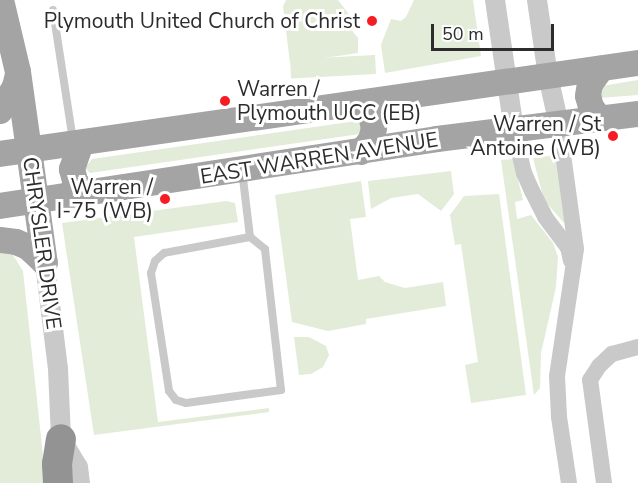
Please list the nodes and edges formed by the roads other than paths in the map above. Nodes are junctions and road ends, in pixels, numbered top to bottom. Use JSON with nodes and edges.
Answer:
{"nodes":[{"id":1,"x":1,"y":0,"type":"edge"},
{"id":2,"x":495,"y":0,"type":"edge"},
{"id":3,"x":537,"y":0,"type":"edge"},
{"id":4,"x":53,"y":10,"type":"dead end"},
{"id":5,"x":638,"y":63,"type":"edge"},
{"id":6,"x":602,"y":69,"type":"junction"},
{"id":7,"x":18,"y":72,"type":"junction"},
{"id":8,"x":548,"y":76,"type":"junction"},
{"id":9,"x":506,"y":83,"type":"junction"},
{"id":10,"x":363,"y":103,"type":"junction"},
{"id":11,"x":0,"y":111,"type":"edge"},
{"id":12,"x":638,"y":114,"type":"edge"},
{"id":13,"x":600,"y":119,"type":"junction"},
{"id":14,"x":559,"y":125,"type":"junction"},
{"id":15,"x":514,"y":131,"type":"junction"},
{"id":16,"x":77,"y":143,"type":"junction"},
{"id":17,"x":29,"y":150,"type":"junction"},
{"id":18,"x":362,"y":152,"type":"junction"},
{"id":19,"x":0,"y":154,"type":"edge"},
{"id":20,"x":242,"y":170,"type":"junction"},
{"id":21,"x":83,"y":193,"type":"junction"},
{"id":22,"x":36,"y":200,"type":"junction"},
{"id":23,"x":0,"y":206,"type":"edge"},
{"id":24,"x":250,"y":237,"type":"junction"},
{"id":25,"x":0,"y":240,"type":"edge"},
{"id":26,"x":45,"y":263,"type":"junction"},
{"id":27,"x":572,"y":279,"type":"junction"},
{"id":28,"x":638,"y":347,"type":"edge"},
{"id":29,"x":61,"y":439,"type":"junction"},
{"id":30,"x":58,"y":483,"type":"edge"},
{"id":31,"x":80,"y":483,"type":"edge"},
{"id":32,"x":568,"y":483,"type":"edge"},
{"id":33,"x":604,"y":483,"type":"edge"}],
"edges":[{"from":1,"to":7,"type":"main road","name":"CHRYSLER DRIVE"},
{"from":2,"to":9,"type":"street"},
{"from":3,"to":8,"type":"street"},
{"from":4,"to":16,"type":"lane"},
{"from":5,"to":6,"type":"main road"},
{"from":6,"to":8,"type":"main road"},
{"from":6,"to":13,"type":"main road"},
{"from":7,"to":11,"type":"main road"},
{"from":7,"to":17,"type":"main road","name":"CHRYSLER DRIVE"},
{"from":8,"to":9,"type":"main road"},
{"from":8,"to":14,"type":"street"},
{"from":9,"to":10,"type":"main road"},
{"from":9,"to":15,"type":"street"},
{"from":10,"to":16,"type":"main road"},
{"from":10,"to":18,"type":"main road"},
{"from":12,"to":13,"type":"main road","name":"EAST WARREN AVENUE"},
{"from":13,"to":14,"type":"main road","name":"EAST WARREN AVENUE"},
{"from":14,"to":15,"type":"main road","name":"EAST WARREN AVENUE"},
{"from":14,"to":27,"type":"street"},
{"from":15,"to":18,"type":"main road","name":"EAST WARREN AVENUE"},
{"from":15,"to":27,"type":"street"},
{"from":16,"to":17,"type":"main road"},
{"from":16,"to":21,"type":"main road"},
{"from":17,"to":19,"type":"main road"},
{"from":17,"to":22,"type":"main road","name":"CHRYSLER DRIVE"},
{"from":18,"to":20,"type":"main road","name":"EAST WARREN AVENUE"},
{"from":20,"to":21,"type":"main road","name":"EAST WARREN AVENUE"},
{"from":20,"to":24,"type":"lane"},
{"from":21,"to":22,"type":"main road","name":"EAST WARREN AVENUE"},
{"from":22,"to":23,"type":"main road","name":"EAST WARREN AVENUE"},
{"from":22,"to":26,"type":"main road","name":"CHRYSLER DRIVE"},
{"from":24,"to":24,"type":"lane"},
{"from":25,"to":26,"type":"main road"},
{"from":26,"to":29,"type":"street","name":"CHRYSLER DRIVE"},
{"from":27,"to":32,"type":"street"},
{"from":28,"to":33,"type":"street"},
{"from":29,"to":30,"type":"highway"},
{"from":29,"to":31,"type":"street","name":"CHRYSLER DRIVE"}]}
